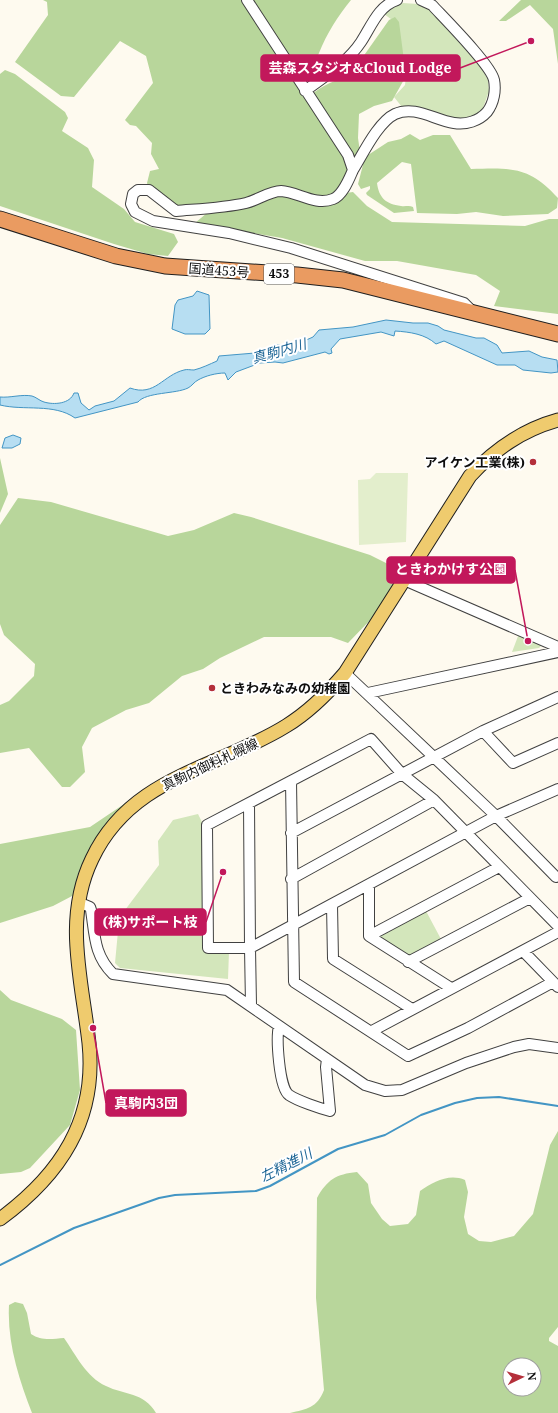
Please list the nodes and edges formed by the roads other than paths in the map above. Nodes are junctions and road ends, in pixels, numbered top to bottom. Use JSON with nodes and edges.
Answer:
{"nodes":[{"id":1,"x":247,"y":0,"type":"edge"},
{"id":2,"x":396,"y":0,"type":"edge"},
{"id":3,"x":421,"y":0,"type":"edge"},
{"id":4,"x":305,"y":91,"type":"junction"},
{"id":5,"x":353,"y":170,"type":"junction"},
{"id":6,"x":0,"y":219,"type":"edge"},
{"id":7,"x":475,"y":313,"type":"junction"},
{"id":8,"x":558,"y":334,"type":"edge"},
{"id":9,"x":558,"y":420,"type":"edge"},
{"id":10,"x":404,"y":580,"type":"junction"},
{"id":11,"x":558,"y":647,"type":"edge"},
{"id":12,"x":558,"y":652,"type":"edge"},
{"id":13,"x":345,"y":673,"type":"junction"},
{"id":14,"x":368,"y":693,"type":"junction"},
{"id":15,"x":558,"y":696,"type":"edge"},
{"id":16,"x":483,"y":731,"type":"junction"},
{"id":17,"x":558,"y":743,"type":"edge"},
{"id":18,"x":433,"y":758,"type":"junction"},
{"id":19,"x":402,"y":774,"type":"junction"},
{"id":20,"x":291,"y":781,"type":"junction"},
{"id":21,"x":558,"y":789,"type":"edge"},
{"id":22,"x":434,"y":800,"type":"junction"},
{"id":23,"x":249,"y":803,"type":"junction"},
{"id":24,"x":496,"y":816,"type":"junction"},
{"id":25,"x":291,"y":833,"type":"junction"},
{"id":26,"x":465,"y":834,"type":"junction"},
{"id":27,"x":499,"y":867,"type":"junction"},
{"id":28,"x":556,"y":877,"type":"dead end"},
{"id":29,"x":292,"y":879,"type":"junction"},
{"id":30,"x":369,"y":885,"type":"junction"},
{"id":31,"x":530,"y":898,"type":"junction"},
{"id":32,"x":78,"y":902,"type":"junction"},
{"id":33,"x":332,"y":905,"type":"junction"},
{"id":34,"x":292,"y":925,"type":"junction"},
{"id":35,"x":558,"y":926,"type":"edge"},
{"id":36,"x":558,"y":932,"type":"edge"},
{"id":37,"x":370,"y":936,"type":"junction"},
{"id":38,"x":250,"y":948,"type":"junction"},
{"id":39,"x":523,"y":951,"type":"junction"},
{"id":40,"x":408,"y":962,"type":"junction"},
{"id":41,"x":556,"y":984,"type":"edge"},
{"id":42,"x":451,"y":988,"type":"junction"},
{"id":43,"x":251,"y":1005,"type":"junction"},
{"id":44,"x":412,"y":1009,"type":"junction"},
{"id":45,"x":279,"y":1026,"type":"junction"},
{"id":46,"x":372,"y":1031,"type":"junction"},
{"id":47,"x":558,"y":1048,"type":"edge"},
{"id":48,"x":327,"y":1059,"type":"junction"},
{"id":49,"x":0,"y":1219,"type":"edge"}],
"edges":[{"from":1,"to":4,"type":"street"},
{"from":2,"to":4,"type":"street"},
{"from":3,"to":5,"type":"street"},
{"from":4,"to":5,"type":"street"},
{"from":5,"to":7,"type":"street"},
{"from":6,"to":7,"type":"highway","name":"国道453号","number":"453"},
{"from":7,"to":8,"type":"highway","name":"国道453号","number":"453"},
{"from":9,"to":10,"type":"main road","name":"真駒内御料札幌線"},
{"from":10,"to":11,"type":"street"},
{"from":10,"to":13,"type":"main road","name":"真駒内御料札幌線"},
{"from":12,"to":14,"type":"street"},
{"from":13,"to":14,"type":"street"},
{"from":13,"to":32,"type":"main road","name":"真駒内御料札幌線"},
{"from":14,"to":18,"type":"street"},
{"from":15,"to":16,"type":"street"},
{"from":16,"to":17,"type":"street"},
{"from":16,"to":18,"type":"street"},
{"from":18,"to":19,"type":"street"},
{"from":18,"to":24,"type":"street"},
{"from":19,"to":20,"type":"street"},
{"from":19,"to":22,"type":"street"},
{"from":19,"to":25,"type":"street"},
{"from":20,"to":23,"type":"street"},
{"from":20,"to":25,"type":"street"},
{"from":21,"to":24,"type":"street"},
{"from":22,"to":26,"type":"street"},
{"from":22,"to":29,"type":"street"},
{"from":23,"to":38,"type":"street"},
{"from":23,"to":38,"type":"street"},
{"from":24,"to":26,"type":"street"},
{"from":24,"to":28,"type":"street"},
{"from":25,"to":29,"type":"street"},
{"from":26,"to":27,"type":"street"},
{"from":26,"to":30,"type":"street"},
{"from":27,"to":31,"type":"street"},
{"from":27,"to":37,"type":"street"},
{"from":29,"to":34,"type":"street"},
{"from":30,"to":33,"type":"street"},
{"from":30,"to":37,"type":"street"},
{"from":31,"to":35,"type":"street"},
{"from":31,"to":40,"type":"street"},
{"from":32,"to":43,"type":"street"},
{"from":32,"to":49,"type":"main road","name":"真駒内御料札幌線"},
{"from":33,"to":34,"type":"street"},
{"from":33,"to":44,"type":"street"},
{"from":34,"to":38,"type":"street"},
{"from":34,"to":46,"type":"street"},
{"from":36,"to":39,"type":"street"},
{"from":37,"to":40,"type":"street"},
{"from":38,"to":43,"type":"street"},
{"from":39,"to":41,"type":"street"},
{"from":39,"to":42,"type":"street"},
{"from":40,"to":42,"type":"street"},
{"from":41,"to":46,"type":"street"},
{"from":42,"to":44,"type":"street"},
{"from":43,"to":45,"type":"street"},
{"from":44,"to":46,"type":"street"},
{"from":45,"to":48,"type":"street"},
{"from":45,"to":48,"type":"street"},
{"from":47,"to":48,"type":"street"}]}
